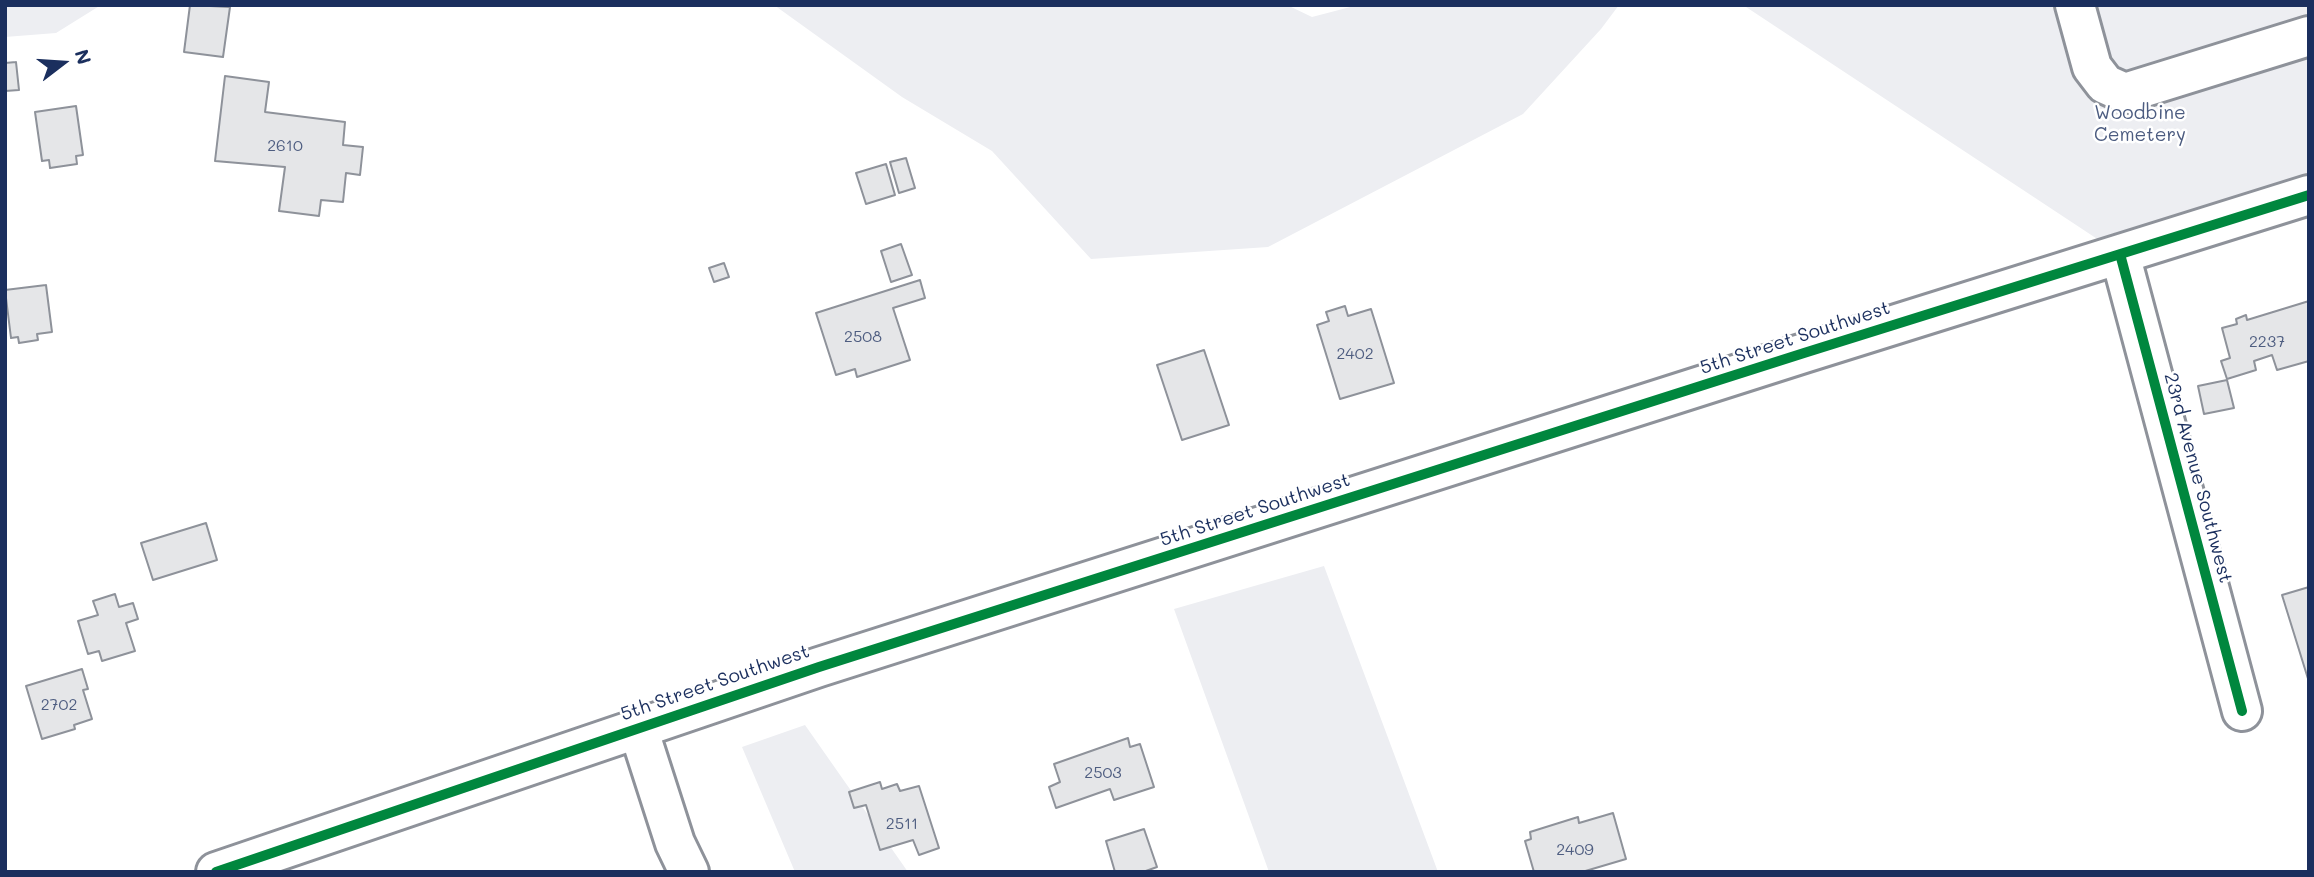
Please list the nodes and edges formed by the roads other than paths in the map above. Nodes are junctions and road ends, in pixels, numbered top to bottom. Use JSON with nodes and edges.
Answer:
{"nodes":[{"id":1,"x":2075,"y":5,"type":"edge"},
{"id":2,"x":2309,"y":36,"type":"edge"},
{"id":3,"x":2309,"y":195,"type":"edge"},
{"id":4,"x":2120,"y":254,"type":"junction"},
{"id":5,"x":2242,"y":711,"type":"dead end"},
{"id":6,"x":638,"y":728,"type":"junction"},
{"id":7,"x":216,"y":872,"type":"edge"},
{"id":8,"x":689,"y":872,"type":"edge"}],
"edges":[{"from":1,"to":2,"type":"street"},
{"from":3,"to":4,"type":"street","name":"5th Street Southwest"},
{"from":4,"to":5,"type":"street","name":"23rd Avenue Southwest"},
{"from":4,"to":6,"type":"street","name":"5th Street Southwest"},
{"from":6,"to":7,"type":"street","name":"5th Street Southwest"},
{"from":6,"to":8,"type":"street"}]}
